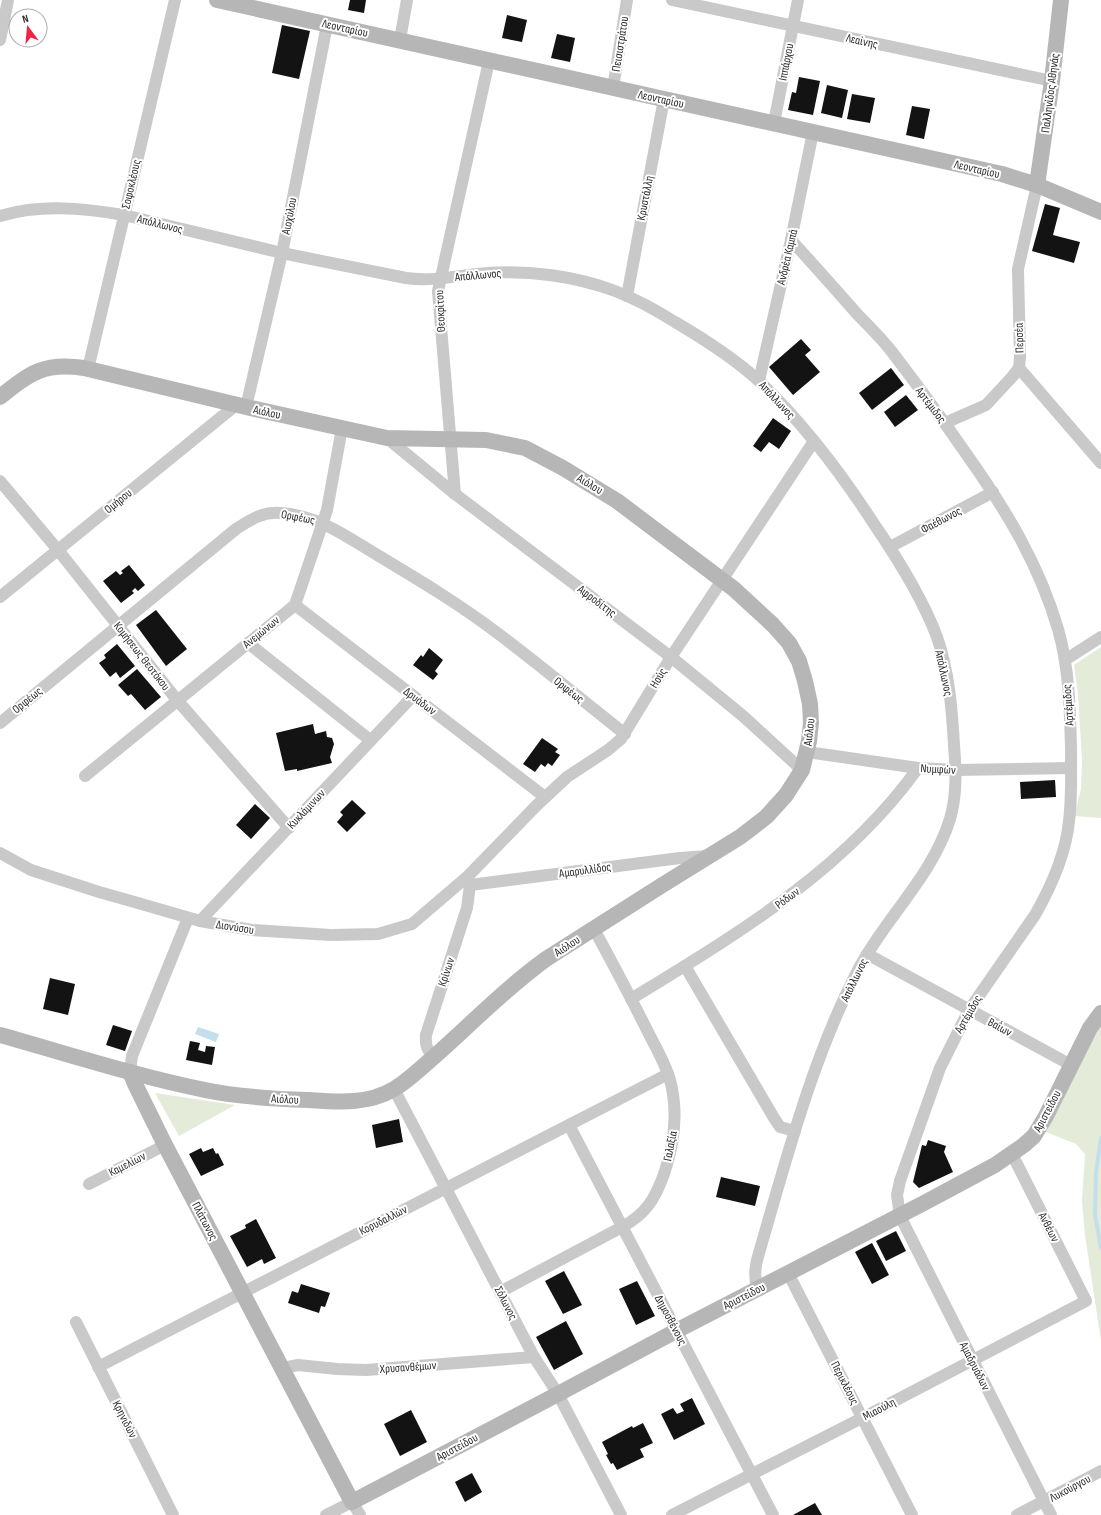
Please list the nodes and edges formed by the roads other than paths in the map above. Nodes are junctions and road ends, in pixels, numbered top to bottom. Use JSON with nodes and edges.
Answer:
{"nodes":[{"id":1,"x":8,"y":0,"type":"edge"},
{"id":2,"x":175,"y":0,"type":"edge"},
{"id":3,"x":217,"y":0,"type":"edge"},
{"id":4,"x":407,"y":0,"type":"edge"},
{"id":5,"x":627,"y":0,"type":"edge"},
{"id":6,"x":672,"y":0,"type":"edge"},
{"id":7,"x":798,"y":0,"type":"edge"},
{"id":8,"x":1061,"y":0,"type":"edge"},
{"id":9,"x":327,"y":25,"type":"junction"},
{"id":10,"x":793,"y":27,"type":"junction"},
{"id":11,"x":0,"y":40,"type":"edge"},
{"id":12,"x":400,"y":40,"type":"junction"},
{"id":13,"x":489,"y":61,"type":"junction"},
{"id":14,"x":1052,"y":81,"type":"junction"},
{"id":15,"x":613,"y":88,"type":"junction"},
{"id":16,"x":664,"y":100,"type":"junction"},
{"id":17,"x":774,"y":123,"type":"junction"},
{"id":18,"x":813,"y":132,"type":"junction"},
{"id":19,"x":1037,"y":185,"type":"junction"},
{"id":20,"x":1101,"y":212,"type":"edge"},
{"id":21,"x":124,"y":215,"type":"junction"},
{"id":22,"x":0,"y":216,"type":"edge"},
{"id":23,"x":791,"y":240,"type":"junction"},
{"id":24,"x":282,"y":253,"type":"junction"},
{"id":25,"x":440,"y":278,"type":"junction"},
{"id":26,"x":627,"y":296,"type":"junction"},
{"id":27,"x":1019,"y":368,"type":"junction"},
{"id":28,"x":88,"y":369,"type":"junction"},
{"id":29,"x":759,"y":381,"type":"junction"},
{"id":30,"x":0,"y":397,"type":"edge"},
{"id":31,"x":241,"y":406,"type":"junction"},
{"id":32,"x":945,"y":423,"type":"junction"},
{"id":33,"x":342,"y":428,"type":"junction"},
{"id":34,"x":387,"y":438,"type":"junction"},
{"id":35,"x":450,"y":439,"type":"junction"},
{"id":36,"x":814,"y":442,"type":"junction"},
{"id":37,"x":1101,"y":463,"type":"edge"},
{"id":38,"x":0,"y":481,"type":"edge"},
{"id":39,"x":993,"y":492,"type":"junction"},
{"id":40,"x":456,"y":494,"type":"junction"},
{"id":41,"x":323,"y":523,"type":"junction"},
{"id":42,"x":890,"y":547,"type":"junction"},
{"id":43,"x":58,"y":550,"type":"junction"},
{"id":44,"x":722,"y":580,"type":"junction"},
{"id":45,"x":0,"y":597,"type":"edge"},
{"id":46,"x":295,"y":605,"type":"junction"},
{"id":47,"x":118,"y":626,"type":"junction"},
{"id":48,"x":1101,"y":636,"type":"edge"},
{"id":49,"x":248,"y":643,"type":"junction"},
{"id":50,"x":671,"y":657,"type":"junction"},
{"id":51,"x":1065,"y":660,"type":"junction"},
{"id":52,"x":413,"y":696,"type":"junction"},
{"id":53,"x":177,"y":700,"type":"junction"},
{"id":54,"x":0,"y":723,"type":"edge"},
{"id":55,"x":625,"y":734,"type":"junction"},
{"id":56,"x":370,"y":740,"type":"junction"},
{"id":57,"x":807,"y":752,"type":"junction"},
{"id":58,"x":918,"y":768,"type":"junction"},
{"id":59,"x":1071,"y":768,"type":"junction"},
{"id":60,"x":802,"y":770,"type":"junction"},
{"id":61,"x":956,"y":770,"type":"junction"},
{"id":62,"x":85,"y":776,"type":"dead end"},
{"id":63,"x":545,"y":797,"type":"junction"},
{"id":64,"x":289,"y":828,"type":"junction"},
{"id":65,"x":0,"y":853,"type":"edge"},
{"id":66,"x":708,"y":856,"type":"junction"},
{"id":67,"x":467,"y":882,"type":"junction"},
{"id":68,"x":188,"y":918,"type":"junction"},
{"id":69,"x":200,"y":921,"type":"junction"},
{"id":70,"x":594,"y":929,"type":"junction"},
{"id":71,"x":867,"y":954,"type":"junction"},
{"id":72,"x":685,"y":966,"type":"junction"},
{"id":73,"x":631,"y":998,"type":"junction"},
{"id":74,"x":969,"y":1010,"type":"junction"},
{"id":75,"x":1101,"y":1013,"type":"edge"},
{"id":76,"x":0,"y":1035,"type":"edge"},
{"id":77,"x":433,"y":1057,"type":"junction"},
{"id":78,"x":1071,"y":1065,"type":"junction"},
{"id":79,"x":130,"y":1072,"type":"junction"},
{"id":80,"x":668,"y":1074,"type":"junction"},
{"id":81,"x":394,"y":1089,"type":"junction"},
{"id":82,"x":569,"y":1125,"type":"junction"},
{"id":83,"x":795,"y":1131,"type":"junction"},
{"id":84,"x":165,"y":1145,"type":"junction"},
{"id":85,"x":1012,"y":1154,"type":"junction"},
{"id":86,"x":89,"y":1184,"type":"dead end"},
{"id":87,"x":446,"y":1188,"type":"junction"},
{"id":88,"x":900,"y":1216,"type":"junction"},
{"id":89,"x":622,"y":1227,"type":"junction"},
{"id":90,"x":788,"y":1273,"type":"junction"},
{"id":91,"x":757,"y":1289,"type":"junction"},
{"id":92,"x":500,"y":1292,"type":"junction"},
{"id":93,"x":243,"y":1293,"type":"junction"},
{"id":94,"x":1086,"y":1301,"type":"joint"},
{"id":95,"x":76,"y":1322,"type":"dead end"},
{"id":96,"x":676,"y":1330,"type":"junction"},
{"id":97,"x":534,"y":1356,"type":"junction"},
{"id":98,"x":973,"y":1360,"type":"junction"},
{"id":99,"x":98,"y":1367,"type":"junction"},
{"id":100,"x":283,"y":1368,"type":"junction"},
{"id":101,"x":558,"y":1394,"type":"junction"},
{"id":102,"x":862,"y":1418,"type":"junction"},
{"id":103,"x":1101,"y":1471,"type":"edge"},
{"id":104,"x":751,"y":1474,"type":"junction"},
{"id":105,"x":1044,"y":1501,"type":"junction"},
{"id":106,"x":356,"y":1508,"type":"edge"},
{"id":107,"x":173,"y":1515,"type":"edge"},
{"id":108,"x":326,"y":1515,"type":"edge"},
{"id":109,"x":621,"y":1515,"type":"edge"},
{"id":110,"x":672,"y":1515,"type":"edge"},
{"id":111,"x":773,"y":1515,"type":"edge"},
{"id":112,"x":912,"y":1515,"type":"edge"},
{"id":113,"x":1017,"y":1515,"type":"edge"},
{"id":114,"x":1051,"y":1515,"type":"edge"}],
"edges":[{"from":1,"to":11,"type":"street"},
{"from":2,"to":21,"type":"street","name":"Σοφοκλέους"},
{"from":3,"to":9,"type":"street","name":"Λεονταρίου"},
{"from":4,"to":12,"type":"street"},
{"from":5,"to":15,"type":"street","name":"Πεισιστράτου"},
{"from":6,"to":10,"type":"street","name":"Λεαίνης"},
{"from":7,"to":10,"type":"street","name":"Ιππάρχου"},
{"from":8,"to":14,"type":"street","name":"Παλληνίδος Αθηνάς"},
{"from":9,"to":12,"type":"street","name":"Λεονταρίου"},
{"from":9,"to":24,"type":"street","name":"Αιοχύλου"},
{"from":10,"to":14,"type":"street","name":"Λεαίνης"},
{"from":10,"to":17,"type":"street","name":"Ιππάρχου"},
{"from":12,"to":13,"type":"street","name":"Λεονταρίου"},
{"from":13,"to":15,"type":"street","name":"Λεονταρίου"},
{"from":13,"to":25,"type":"street","name":"Θεοκρίτου"},
{"from":14,"to":19,"type":"street","name":"Παλληνίδος Αθηνάς"},
{"from":15,"to":16,"type":"street","name":"Λεονταρίου"},
{"from":16,"to":17,"type":"street","name":"Λεονταρίου"},
{"from":16,"to":26,"type":"street","name":"Κρυστάλλη"},
{"from":17,"to":18,"type":"street","name":"Λεονταρίου"},
{"from":18,"to":19,"type":"street","name":"Λεονταρίου"},
{"from":18,"to":23,"type":"street","name":"Ανδρέα Καμπά"},
{"from":19,"to":20,"type":"street","name":"Λεονταρίου"},
{"from":19,"to":27,"type":"street","name":"Περσέα"},
{"from":21,"to":22,"type":"street","name":"Απόλλωνος"},
{"from":21,"to":24,"type":"street","name":"Απόλλωνος"},
{"from":21,"to":28,"type":"street","name":"Σοφοκλέους"},
{"from":23,"to":29,"type":"street","name":"Ανδρέα Καμπά"},
{"from":23,"to":32,"type":"street","name":"Αρτέμιδος"},
{"from":24,"to":25,"type":"street","name":"Απόλλωνος"},
{"from":24,"to":31,"type":"street","name":"Αιοχύλου"},
{"from":25,"to":26,"type":"street","name":"Απόλλωνος"},
{"from":25,"to":35,"type":"street","name":"Θεοκρίτου"},
{"from":26,"to":29,"type":"street","name":"Απόλλωνος"},
{"from":27,"to":32,"type":"street"},
{"from":27,"to":37,"type":"street","name":"Περσέα"},
{"from":28,"to":30,"type":"street","name":"Αιόλου"},
{"from":28,"to":31,"type":"street","name":"Αιόλου"},
{"from":29,"to":36,"type":"street","name":"Απόλλωνος"},
{"from":31,"to":33,"type":"street","name":"Αιόλου"},
{"from":31,"to":43,"type":"street","name":"Ομήρου"},
{"from":32,"to":39,"type":"street","name":"Αρτέμιδος"},
{"from":33,"to":34,"type":"street","name":"Αιόλου"},
{"from":33,"to":41,"type":"street"},
{"from":34,"to":35,"type":"street","name":"Αιόλου"},
{"from":34,"to":40,"type":"street","name":"Αφροδίτης"},
{"from":35,"to":40,"type":"street","name":"Θεοκρίτου"},
{"from":35,"to":44,"type":"street","name":"Αιόλου"},
{"from":36,"to":42,"type":"street","name":"Απόλλωνος"},
{"from":36,"to":44,"type":"street","name":"Ηούς"},
{"from":38,"to":43,"type":"street","name":"Κομήσεως Θεοτόκου"},
{"from":39,"to":42,"type":"street","name":"Φαέθωνος"},
{"from":39,"to":51,"type":"street","name":"Αρτέμιδος"},
{"from":40,"to":50,"type":"street","name":"Αφροδίτης"},
{"from":41,"to":46,"type":"street"},
{"from":41,"to":47,"type":"street","name":"Ορφέως"},
{"from":41,"to":55,"type":"street","name":"Ορφέως"},
{"from":42,"to":61,"type":"street","name":"Απόλλωνος"},
{"from":43,"to":45,"type":"street","name":"Ομήρου"},
{"from":43,"to":47,"type":"street","name":"Κομήσεως Θεοτόκου"},
{"from":44,"to":50,"type":"street","name":"Ηούς"},
{"from":44,"to":57,"type":"street","name":"Αιόλου"},
{"from":46,"to":49,"type":"street","name":"Ανεμώνων"},
{"from":46,"to":52,"type":"street","name":"Δρυάδων"},
{"from":47,"to":53,"type":"street","name":"Κομήσεως Θεοτόκου"},
{"from":47,"to":54,"type":"street","name":"Ορφέως"},
{"from":48,"to":51,"type":"street"},
{"from":49,"to":53,"type":"street","name":"Ανεμώνων"},
{"from":49,"to":56,"type":"street"},
{"from":50,"to":55,"type":"street","name":"Ηούς"},
{"from":50,"to":60,"type":"street","name":"Αφροδίτης"},
{"from":51,"to":59,"type":"street","name":"Αρτέμιδος"},
{"from":52,"to":56,"type":"street","name":"Κυκλάμινων"},
{"from":52,"to":63,"type":"street","name":"Δρυάδων"},
{"from":53,"to":62,"type":"street","name":"Ανεμώνων"},
{"from":53,"to":64,"type":"street","name":"Κομήσεως Θεοτόκου"},
{"from":55,"to":63,"type":"street","name":"Ηούς"},
{"from":56,"to":64,"type":"street","name":"Κυκλάμινων"},
{"from":57,"to":58,"type":"street","name":"Νυμφών"},
{"from":57,"to":60,"type":"street","name":"Αιόλου"},
{"from":58,"to":61,"type":"street","name":"Νυμφών"},
{"from":58,"to":72,"type":"street","name":"Ρόδων"},
{"from":59,"to":61,"type":"street","name":"Νυμφών"},
{"from":59,"to":74,"type":"street","name":"Αρτέμιδος"},
{"from":60,"to":66,"type":"street","name":"Αιόλου"},
{"from":61,"to":71,"type":"street","name":"Απόλλωνος"},
{"from":63,"to":67,"type":"street","name":"Ηούς"},
{"from":64,"to":69,"type":"street","name":"Κυκλάμινων"},
{"from":65,"to":68,"type":"street","name":"Διονύσου"},
{"from":66,"to":67,"type":"street","name":"Αμαρυλλίδος"},
{"from":66,"to":70,"type":"street","name":"Αιόλου"},
{"from":67,"to":69,"type":"street","name":"Διονύσου"},
{"from":67,"to":77,"type":"street","name":"Κρίνων"},
{"from":68,"to":69,"type":"street","name":"Διονύσου"},
{"from":68,"to":79,"type":"street"},
{"from":70,"to":73,"type":"street","name":"Γαλαξία"},
{"from":70,"to":77,"type":"street","name":"Αιόλου"},
{"from":71,"to":74,"type":"street","name":"Βαΐων"},
{"from":71,"to":83,"type":"street","name":"Απόλλωνος"},
{"from":72,"to":73,"type":"street","name":"Ρόδων"},
{"from":72,"to":83,"type":"street"},
{"from":73,"to":80,"type":"street","name":"Γαλαξία"},
{"from":74,"to":78,"type":"street","name":"Βαΐων"},
{"from":74,"to":88,"type":"street","name":"Αρτέμιδος"},
{"from":75,"to":78,"type":"street","name":"Αριστείδου"},
{"from":76,"to":79,"type":"street","name":"Αιόλου"},
{"from":77,"to":81,"type":"street","name":"Αιόλου"},
{"from":78,"to":85,"type":"street","name":"Αριστείδου"},
{"from":79,"to":81,"type":"street","name":"Αιόλου"},
{"from":79,"to":84,"type":"street","name":"Πλάτωνος"},
{"from":80,"to":82,"type":"street","name":"Κορυδαλλών"},
{"from":80,"to":89,"type":"street","name":"Γαλαξία"},
{"from":81,"to":87,"type":"street","name":"Σόλωνος"},
{"from":82,"to":87,"type":"street","name":"Κορυδαλλών"},
{"from":82,"to":89,"type":"street","name":"Δημοσθένους"},
{"from":83,"to":91,"type":"street","name":"Απόλλωνος"},
{"from":84,"to":86,"type":"street","name":"Καμελίων"},
{"from":84,"to":93,"type":"street","name":"Πλάτωνος"},
{"from":85,"to":88,"type":"street","name":"Αριστείδου"},
{"from":85,"to":94,"type":"street","name":"Ανθέων"},
{"from":87,"to":92,"type":"street","name":"Σόλωνος"},
{"from":87,"to":93,"type":"street","name":"Κορυδαλλών"},
{"from":88,"to":90,"type":"street","name":"Αριστείδου"},
{"from":88,"to":98,"type":"street","name":"Αμαδρυάδων"},
{"from":89,"to":92,"type":"street","name":"Γαλαξία"},
{"from":89,"to":96,"type":"street","name":"Δημοσθένους"},
{"from":90,"to":91,"type":"street","name":"Αριστείδου"},
{"from":90,"to":102,"type":"street","name":"Περικλέους"},
{"from":91,"to":96,"type":"street","name":"Αριστείδου"},
{"from":92,"to":97,"type":"street","name":"Σόλωνος"},
{"from":93,"to":99,"type":"street","name":"Κορυδαλλών"},
{"from":93,"to":100,"type":"street","name":"Πλάτωνος"},
{"from":94,"to":98,"type":"street","name":"Μιαούλη"},
{"from":95,"to":99,"type":"street","name":"Kρηνιδών"},
{"from":96,"to":101,"type":"street","name":"Αριστείδου"},
{"from":96,"to":104,"type":"street","name":"Δημοσθένους"},
{"from":97,"to":100,"type":"street","name":"Χρυσανθέμων"},
{"from":97,"to":101,"type":"street","name":"Σόλωνος"},
{"from":98,"to":102,"type":"street","name":"Μιαούλη"},
{"from":98,"to":105,"type":"street","name":"Αμαδρυάδων"},
{"from":99,"to":107,"type":"street","name":"Kρηνιδών"},
{"from":100,"to":106,"type":"street","name":"Πλάτωνος"},
{"from":101,"to":106,"type":"street","name":"Αριστείδου"},
{"from":101,"to":109,"type":"street","name":"Σόλωνος"},
{"from":102,"to":104,"type":"street","name":"Μιαούλη"},
{"from":102,"to":112,"type":"street","name":"Περικλέους"},
{"from":103,"to":105,"type":"street","name":"Λυκούργου"},
{"from":104,"to":110,"type":"street","name":"Μιαούλη"},
{"from":104,"to":111,"type":"street","name":"Δημοσθένους"},
{"from":105,"to":113,"type":"street","name":"Λυκούργου"},
{"from":105,"to":114,"type":"street","name":"Αμαδρυάδων"},
{"from":106,"to":108,"type":"street","name":"Αριστείδου"}]}
